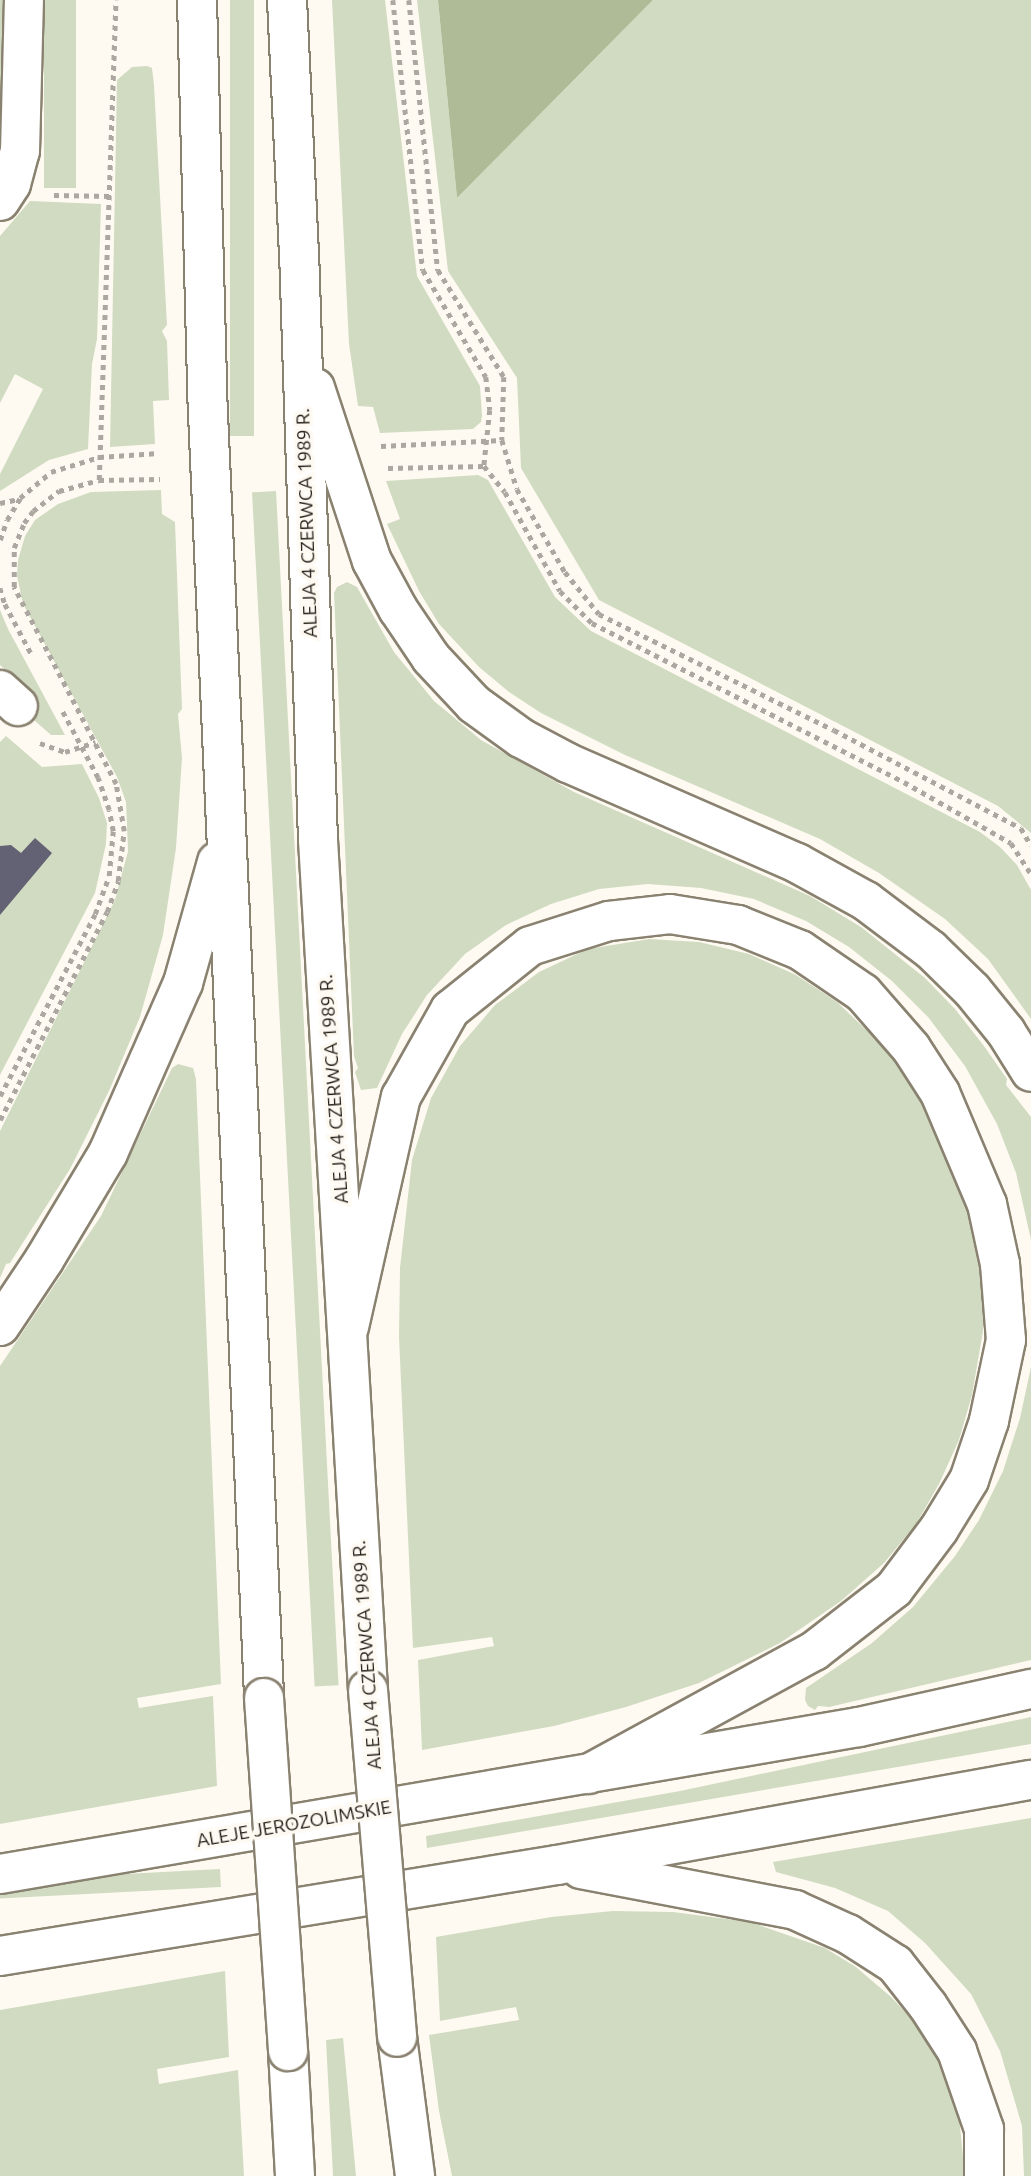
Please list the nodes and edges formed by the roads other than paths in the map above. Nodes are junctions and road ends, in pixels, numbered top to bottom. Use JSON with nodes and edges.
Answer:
{"nodes":[{"id":1,"x":24,"y":0,"type":"edge"},
{"id":2,"x":197,"y":0,"type":"edge"},
{"id":3,"x":286,"y":0,"type":"edge"},
{"id":4,"x":0,"y":201,"type":"edge"},
{"id":5,"x":300,"y":343,"type":"junction"},
{"id":6,"x":227,"y":826,"type":"junction"},
{"id":7,"x":1031,"y":1072,"type":"edge"},
{"id":8,"x":0,"y":1326,"type":"edge"},
{"id":9,"x":349,"y":1327,"type":"junction"},
{"id":10,"x":1031,"y":1689,"type":"edge"},
{"id":11,"x":588,"y":1774,"type":"junction"},
{"id":12,"x":1031,"y":1780,"type":"edge"},
{"id":13,"x":557,"y":1865,"type":"junction"},
{"id":14,"x":0,"y":1874,"type":"edge"},
{"id":15,"x":0,"y":1956,"type":"edge"},
{"id":16,"x":295,"y":2176,"type":"edge"},
{"id":17,"x":415,"y":2176,"type":"edge"},
{"id":18,"x":984,"y":2176,"type":"edge"}],
"edges":[{"from":1,"to":4,"type":"main road"},
{"from":2,"to":6,"type":"main road"},
{"from":3,"to":5,"type":"main road","name":"ALEJA 4 CZERWCA 1989 R."},
{"from":5,"to":7,"type":"main road"},
{"from":5,"to":9,"type":"main road","name":"ALEJA 4 CZERWCA 1989 R."},
{"from":6,"to":8,"type":"main road"},
{"from":6,"to":16,"type":"main road","bridge":true},
{"from":9,"to":11,"type":"main road"},
{"from":9,"to":17,"type":"main road","name":"ALEJA 4 CZERWCA 1989 R.","bridge":true},
{"from":10,"to":11,"type":"main road","name":"ALEJE JEROZOLIMSKIE"},
{"from":11,"to":14,"type":"main road","name":"ALEJE JEROZOLIMSKIE"},
{"from":12,"to":13,"type":"main road"},
{"from":13,"to":15,"type":"main road"},
{"from":13,"to":18,"type":"main road"}]}
